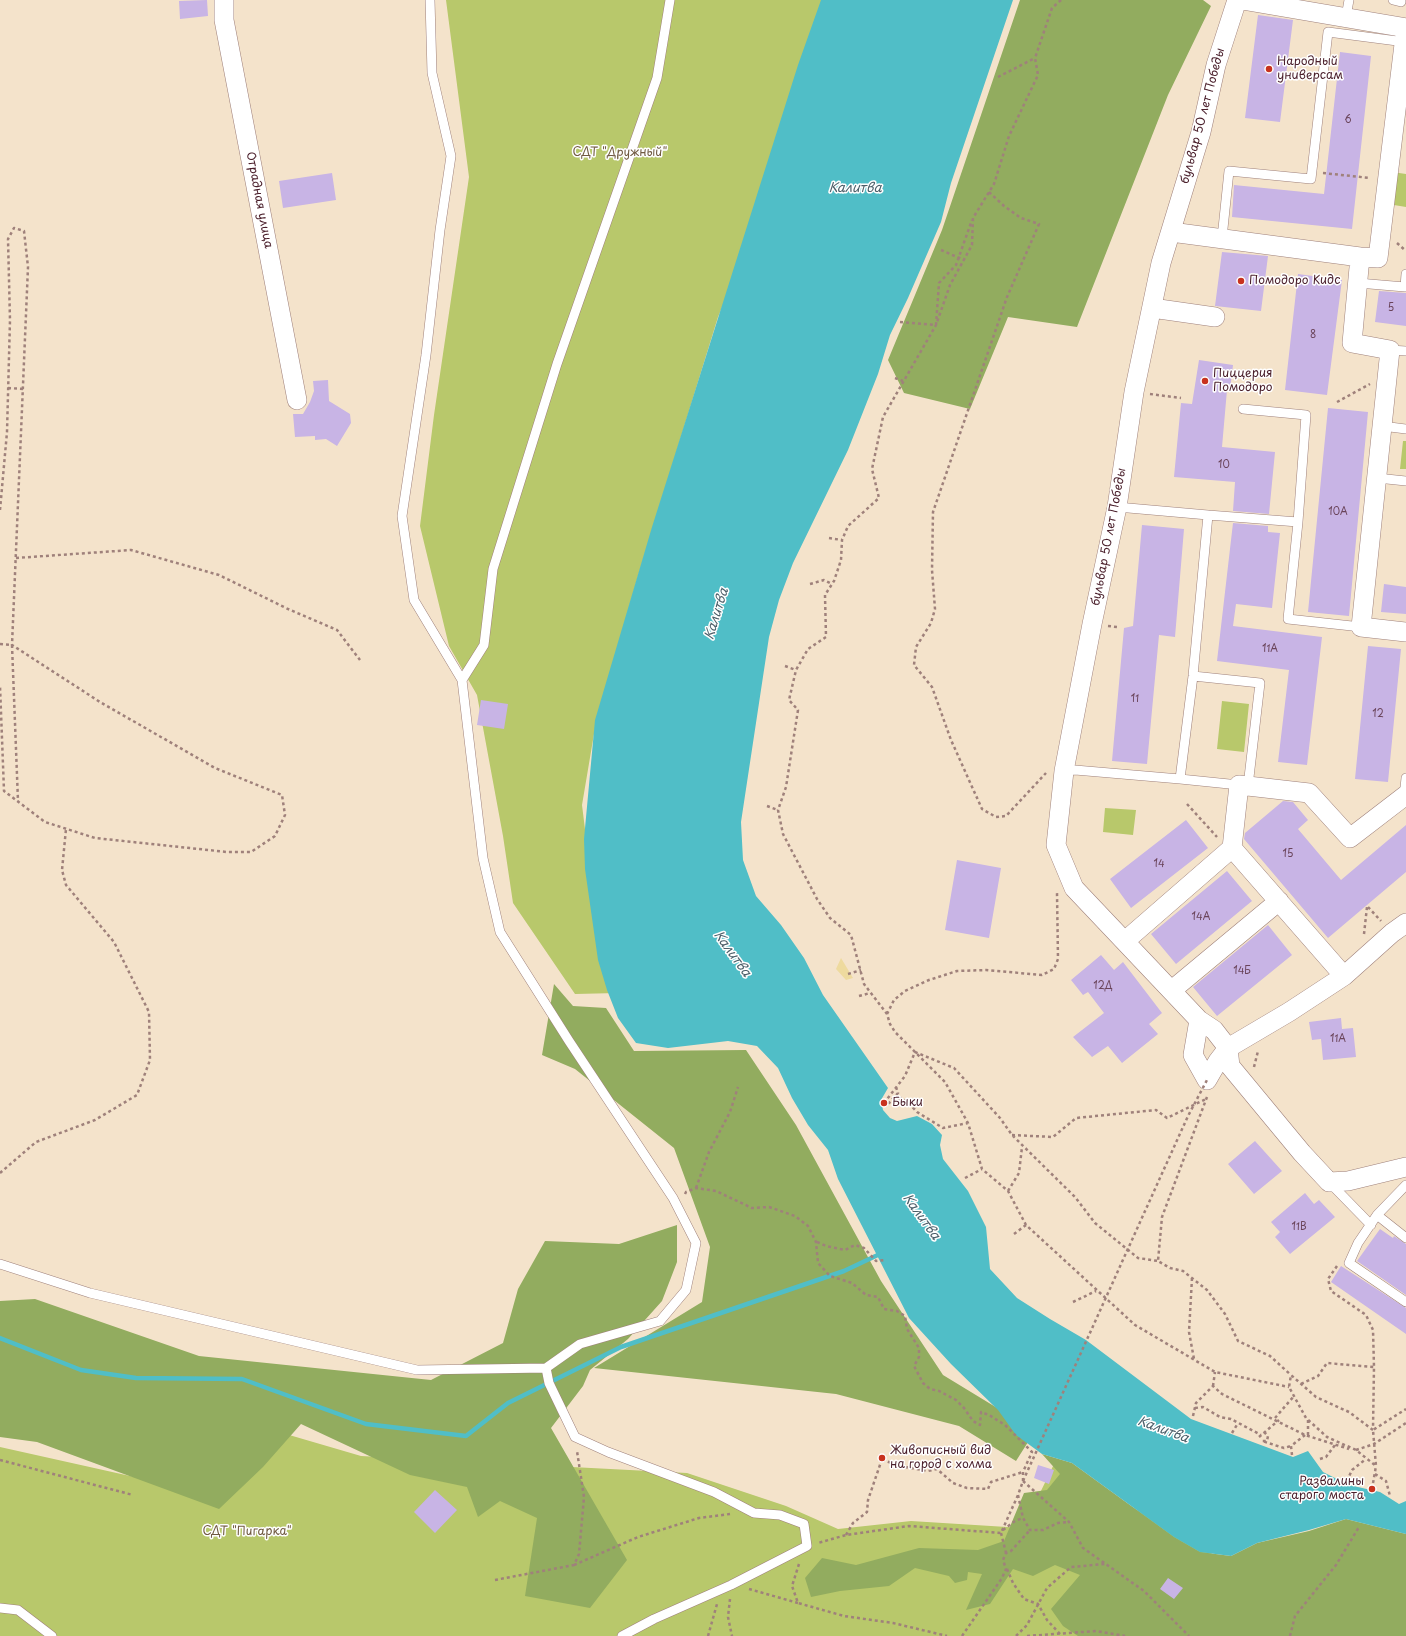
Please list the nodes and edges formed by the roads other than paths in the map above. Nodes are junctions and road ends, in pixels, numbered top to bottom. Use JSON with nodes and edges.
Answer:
{"nodes":[{"id":1,"x":224,"y":0,"type":"edge"},
{"id":2,"x":430,"y":0,"type":"edge"},
{"id":3,"x":670,"y":0,"type":"edge"},
{"id":4,"x":1238,"y":0,"type":"edge"},
{"id":5,"x":1242,"y":0,"type":"edge"},
{"id":6,"x":1394,"y":0,"type":"edge"},
{"id":7,"x":1401,"y":0,"type":"edge"},
{"id":8,"x":1347,"y":8,"type":"edge"},
{"id":9,"x":1405,"y":42,"type":"edge"},
{"id":10,"x":1401,"y":112,"type":"edge"},
{"id":11,"x":1170,"y":232,"type":"junction"},
{"id":12,"x":1222,"y":238,"type":"junction"},
{"id":13,"x":1369,"y":258,"type":"junction"},
{"id":14,"x":1406,"y":274,"type":"edge"},
{"id":15,"x":1358,"y":283,"type":"junction"},
{"id":16,"x":1152,"y":308,"type":"junction"},
{"id":17,"x":1215,"y":317,"type":"dead end"},
{"id":18,"x":1398,"y":350,"type":"edge"},
{"id":19,"x":297,"y":400,"type":"dead end"},
{"id":20,"x":1242,"y":409,"type":"dead end"},
{"id":21,"x":1382,"y":426,"type":"junction"},
{"id":22,"x":1406,"y":429,"type":"edge"},
{"id":23,"x":1377,"y":478,"type":"junction"},
{"id":24,"x":1406,"y":481,"type":"edge"},
{"id":25,"x":1117,"y":507,"type":"junction"},
{"id":26,"x":1208,"y":515,"type":"junction"},
{"id":27,"x":1298,"y":522,"type":"junction"},
{"id":28,"x":1361,"y":627,"type":"junction"},
{"id":29,"x":1406,"y":632,"type":"edge"},
{"id":30,"x":1193,"y":676,"type":"junction"},
{"id":31,"x":462,"y":680,"type":"junction"},
{"id":32,"x":1056,"y":771,"type":"junction"},
{"id":33,"x":1406,"y":778,"type":"edge"},
{"id":34,"x":1180,"y":779,"type":"junction"},
{"id":35,"x":1244,"y":786,"type":"junction"},
{"id":36,"x":1405,"y":796,"type":"edge"},
{"id":37,"x":1231,"y":850,"type":"junction"},
{"id":38,"x":1279,"y":901,"type":"junction"},
{"id":39,"x":1406,"y":923,"type":"edge"},
{"id":40,"x":1125,"y":941,"type":"junction"},
{"id":41,"x":1344,"y":976,"type":"junction"},
{"id":42,"x":1172,"y":990,"type":"junction"},
{"id":43,"x":1198,"y":1020,"type":"junction"},
{"id":44,"x":1228,"y":1048,"type":"junction"},
{"id":45,"x":1406,"y":1167,"type":"edge"},
{"id":46,"x":1329,"y":1182,"type":"junction"},
{"id":47,"x":1406,"y":1185,"type":"edge"},
{"id":48,"x":1377,"y":1215,"type":"junction"},
{"id":49,"x":1371,"y":1225,"type":"junction"},
{"id":50,"x":1406,"y":1238,"type":"edge"},
{"id":51,"x":0,"y":1264,"type":"edge"},
{"id":52,"x":1406,"y":1302,"type":"edge"},
{"id":53,"x":546,"y":1368,"type":"junction"},
{"id":54,"x":0,"y":1608,"type":"edge"},
{"id":55,"x":51,"y":1636,"type":"edge"},
{"id":56,"x":622,"y":1636,"type":"edge"}],
"edges":[{"from":1,"to":19,"type":"street","name":"Отрадная улица"},
{"from":2,"to":31,"type":"lane"},
{"from":3,"to":31,"type":"lane"},
{"from":4,"to":11,"type":"street","name":"бульвар 50 лет Победы"},
{"from":5,"to":8,"type":"street"},
{"from":6,"to":7,"type":"lane"},
{"from":8,"to":9,"type":"street"},
{"from":9,"to":10,"type":"street"},
{"from":9,"to":12,"type":"lane"},
{"from":10,"to":13,"type":"street"},
{"from":11,"to":12,"type":"street"},
{"from":11,"to":16,"type":"street","name":"бульвар 50 лет Победы"},
{"from":12,"to":13,"type":"street"},
{"from":13,"to":15,"type":"street"},
{"from":14,"to":15,"type":"lane"},
{"from":15,"to":18,"type":"street"},
{"from":16,"to":17,"type":"street"},
{"from":16,"to":25,"type":"street","name":"бульвар 50 лет Победы"},
{"from":18,"to":21,"type":"street"},
{"from":20,"to":27,"type":"lane"},
{"from":21,"to":22,"type":"lane"},
{"from":21,"to":23,"type":"street"},
{"from":23,"to":24,"type":"lane"},
{"from":23,"to":28,"type":"street"},
{"from":25,"to":26,"type":"lane"},
{"from":25,"to":32,"type":"street","name":"бульвар 50 лет Победы"},
{"from":26,"to":27,"type":"lane"},
{"from":26,"to":30,"type":"lane"},
{"from":27,"to":28,"type":"lane"},
{"from":28,"to":29,"type":"street"},
{"from":30,"to":34,"type":"lane"},
{"from":30,"to":35,"type":"lane"},
{"from":31,"to":53,"type":"lane"},
{"from":32,"to":34,"type":"lane"},
{"from":32,"to":40,"type":"street","name":"бульвар 50 лет Победы"},
{"from":33,"to":36,"type":"lane"},
{"from":34,"to":35,"type":"lane"},
{"from":35,"to":36,"type":"street"},
{"from":35,"to":37,"type":"street"},
{"from":37,"to":38,"type":"street"},
{"from":37,"to":40,"type":"street"},
{"from":38,"to":41,"type":"street"},
{"from":38,"to":42,"type":"street"},
{"from":39,"to":41,"type":"street"},
{"from":40,"to":42,"type":"street"},
{"from":41,"to":44,"type":"street"},
{"from":42,"to":43,"type":"street"},
{"from":43,"to":44,"type":"street"},
{"from":43,"to":44,"type":"street"},
{"from":44,"to":46,"type":"street"},
{"from":45,"to":46,"type":"street"},
{"from":46,"to":49,"type":"lane"},
{"from":47,"to":48,"type":"lane"},
{"from":48,"to":49,"type":"lane"},
{"from":48,"to":50,"type":"lane"},
{"from":49,"to":52,"type":"lane"},
{"from":51,"to":53,"type":"lane"},
{"from":53,"to":56,"type":"lane"},
{"from":54,"to":55,"type":"lane"}]}
